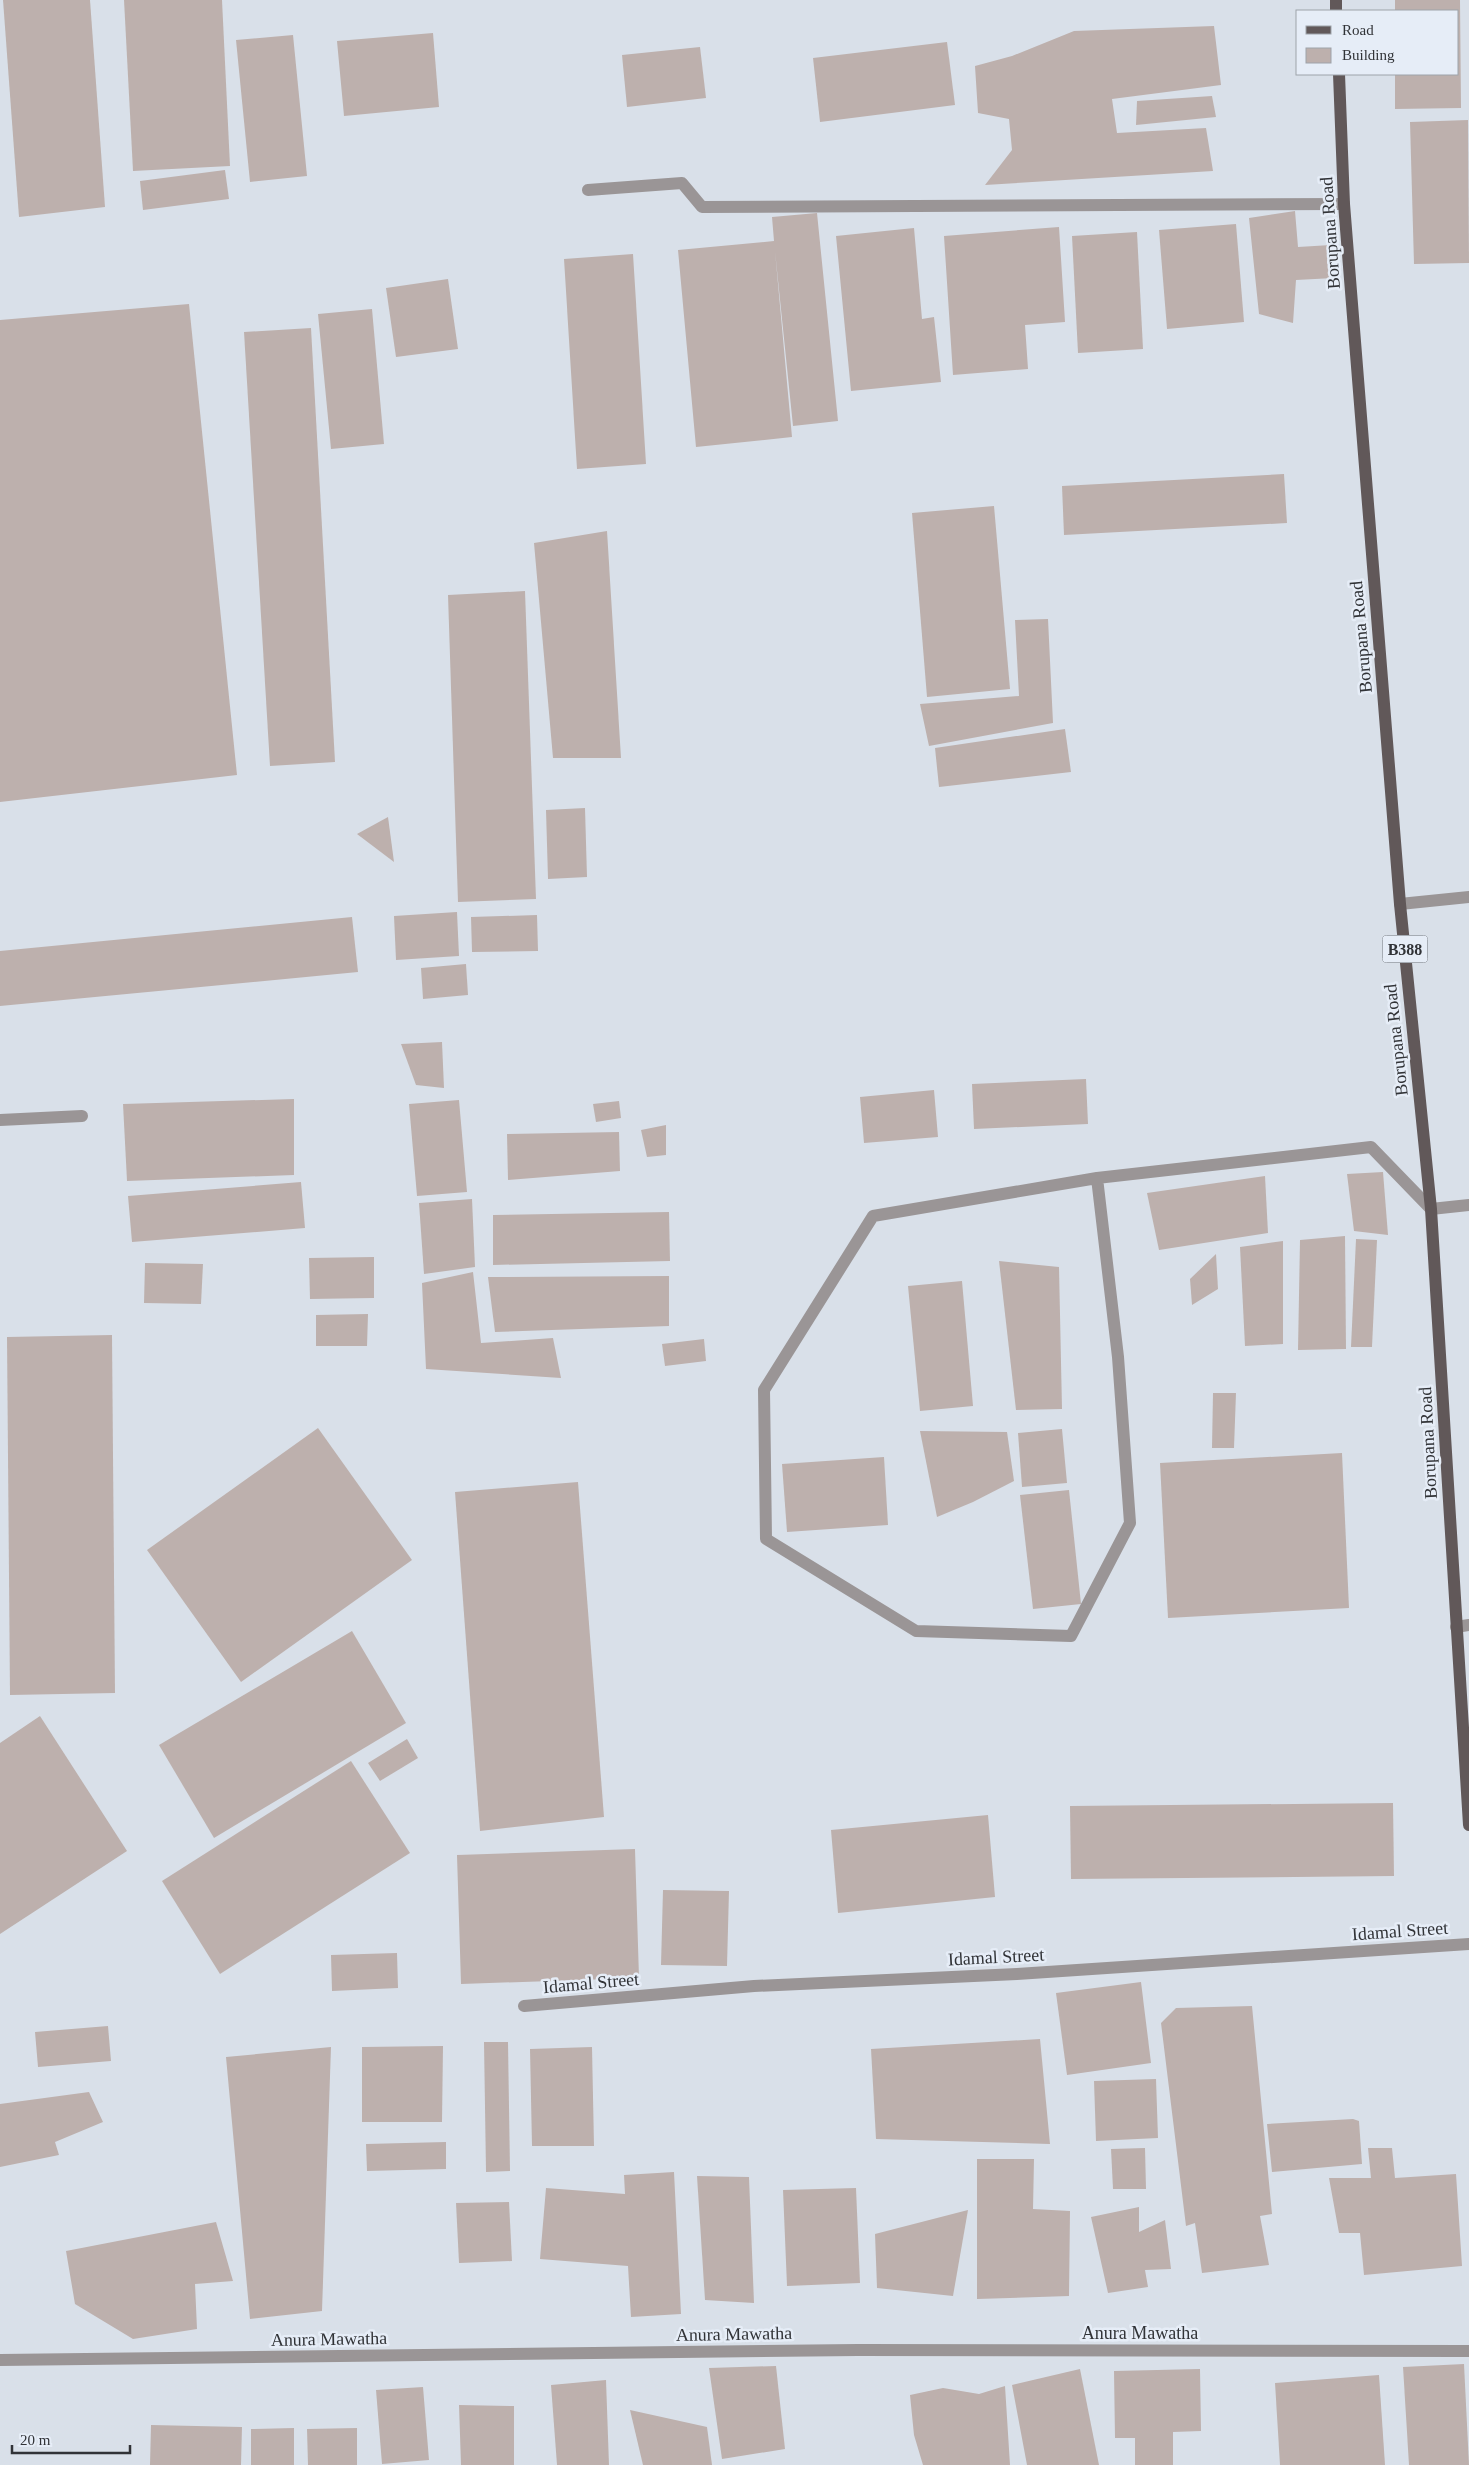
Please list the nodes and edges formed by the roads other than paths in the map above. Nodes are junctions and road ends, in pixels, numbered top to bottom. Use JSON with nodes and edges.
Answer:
{"nodes":[{"id":1,"x":1339,"y":75,"type":"edge"},
{"id":2,"x":588,"y":190,"type":"dead end"},
{"id":3,"x":1344,"y":204,"type":"junction"},
{"id":4,"x":1469,"y":897,"type":"edge"},
{"id":5,"x":1400,"y":904,"type":"junction"},
{"id":6,"x":82,"y":1116,"type":"dead end"},
{"id":7,"x":0,"y":1120,"type":"edge"},
{"id":8,"x":1097,"y":1178,"type":"junction"},
{"id":9,"x":1469,"y":1205,"type":"edge"},
{"id":10,"x":1431,"y":1209,"type":"junction"},
{"id":11,"x":1463,"y":1626,"type":"edge"},
{"id":12,"x":1469,"y":1825,"type":"edge"},
{"id":13,"x":1469,"y":1944,"type":"edge"},
{"id":14,"x":524,"y":2006,"type":"dead end"},
{"id":15,"x":1469,"y":2351,"type":"edge"},
{"id":16,"x":0,"y":2360,"type":"edge"}],
"edges":[{"from":1,"to":3,"type":"main road","name":"Borupana Road","number":"B388"},
{"from":2,"to":3,"type":"street"},
{"from":3,"to":5,"type":"main road","name":"Borupana Road","number":"B388"},
{"from":4,"to":5,"type":"street"},
{"from":5,"to":10,"type":"main road","name":"Borupana Road","number":"B388"},
{"from":6,"to":7,"type":"street"},
{"from":8,"to":8,"type":"street"},
{"from":8,"to":10,"type":"street"},
{"from":9,"to":10,"type":"street"},
{"from":10,"to":11,"type":"main road","name":"Borupana Road","number":"B388"},
{"from":11,"to":12,"type":"main road","name":"Borupana Road","number":"B388"},
{"from":13,"to":14,"type":"street","name":"Idamal Street"},
{"from":15,"to":16,"type":"street","name":"Anura Mawatha"}]}
